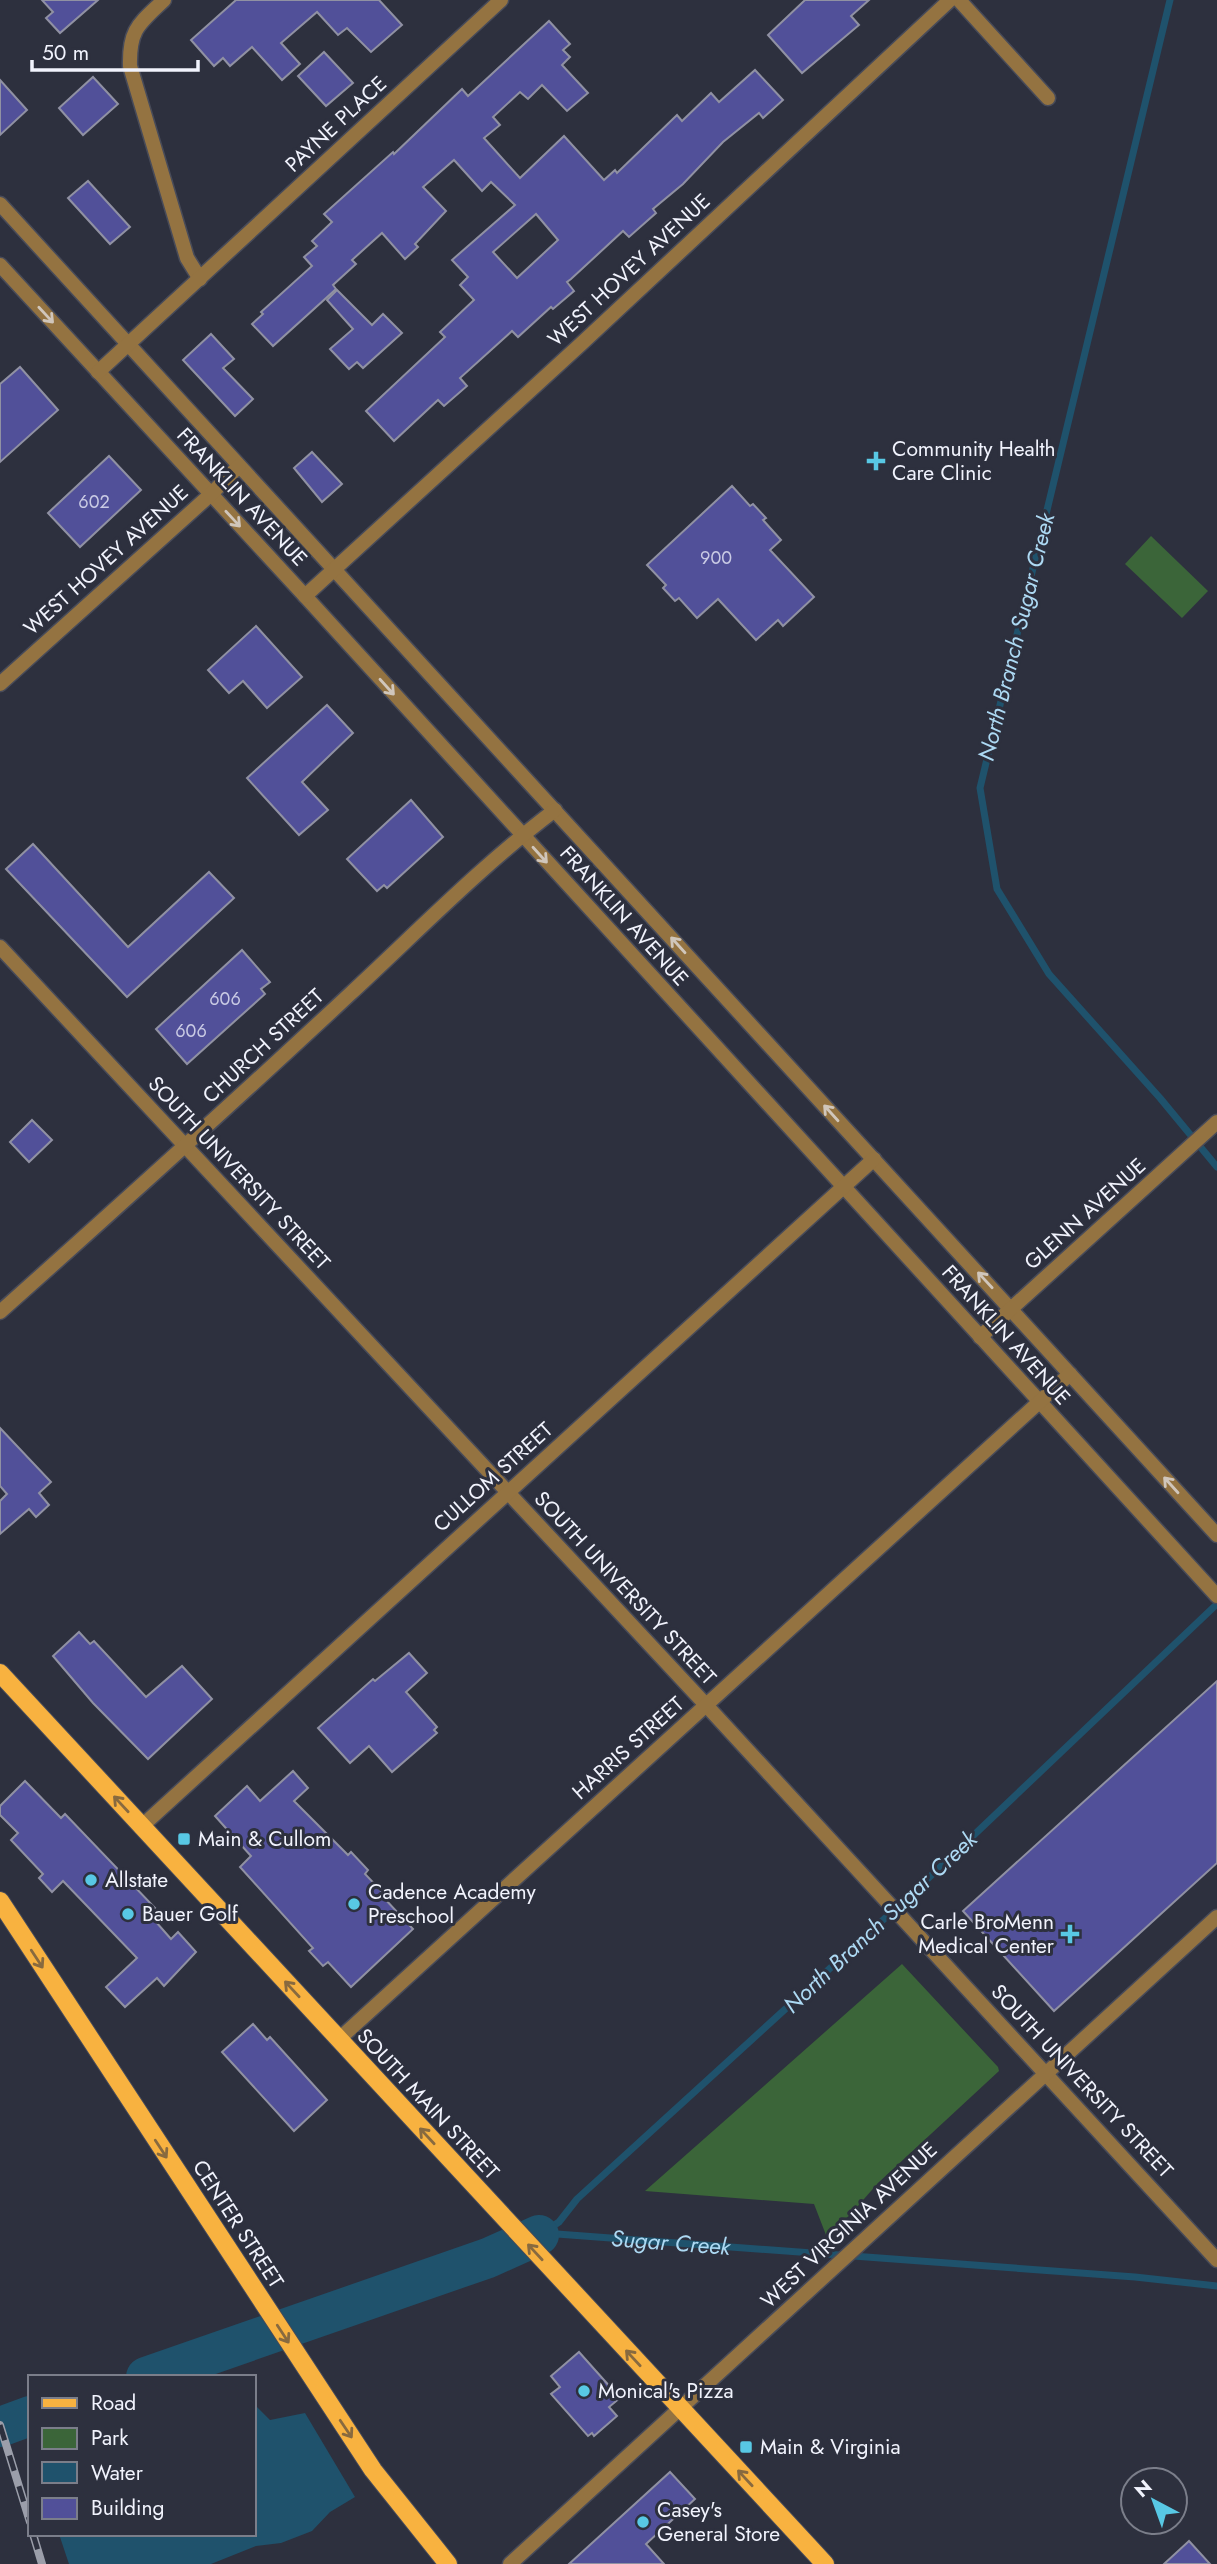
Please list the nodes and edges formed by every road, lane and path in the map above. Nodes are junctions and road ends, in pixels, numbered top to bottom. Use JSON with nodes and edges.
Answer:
{"nodes":[{"id":1,"x":164,"y":0,"type":"edge"},
{"id":2,"x":501,"y":0,"type":"edge"},
{"id":3,"x":950,"y":0,"type":"edge"},
{"id":4,"x":959,"y":0,"type":"edge"},
{"id":5,"x":1048,"y":98,"type":"dead end"},
{"id":6,"x":0,"y":204,"type":"edge"},
{"id":7,"x":0,"y":265,"type":"edge"},
{"id":8,"x":200,"y":279,"type":"junction"},
{"id":9,"x":128,"y":345,"type":"junction"},
{"id":10,"x":98,"y":372,"type":"junction"},
{"id":11,"x":239,"y":466,"type":"junction"},
{"id":12,"x":210,"y":495,"type":"junction"},
{"id":13,"x":334,"y":568,"type":"junction"},
{"id":14,"x":305,"y":596,"type":"junction"},
{"id":15,"x":0,"y":684,"type":"edge"},
{"id":16,"x":555,"y":810,"type":"junction"},
{"id":17,"x":522,"y":835,"type":"junction"},
{"id":18,"x":0,"y":947,"type":"edge"},
{"id":19,"x":1217,"y":1122,"type":"edge"},
{"id":20,"x":184,"y":1146,"type":"junction"},
{"id":21,"x":874,"y":1159,"type":"junction"},
{"id":22,"x":842,"y":1188,"type":"junction"},
{"id":23,"x":1012,"y":1310,"type":"junction"},
{"id":24,"x":0,"y":1312,"type":"edge"},
{"id":25,"x":980,"y":1337,"type":"junction"},
{"id":26,"x":1070,"y":1374,"type":"junction"},
{"id":27,"x":1038,"y":1401,"type":"junction"},
{"id":28,"x":508,"y":1492,"type":"junction"},
{"id":29,"x":1217,"y":1535,"type":"edge"},
{"id":30,"x":1212,"y":1591,"type":"edge"},
{"id":31,"x":0,"y":1673,"type":"edge"},
{"id":32,"x":706,"y":1705,"type":"junction"},
{"id":33,"x":142,"y":1826,"type":"junction"},
{"id":34,"x":0,"y":1902,"type":"edge"},
{"id":35,"x":1217,"y":1917,"type":"edge"},
{"id":36,"x":338,"y":2040,"type":"junction"},
{"id":37,"x":1046,"y":2073,"type":"junction"},
{"id":38,"x":1217,"y":2260,"type":"edge"},
{"id":39,"x":680,"y":2408,"type":"junction"},
{"id":40,"x":448,"y":2564,"type":"edge"},
{"id":41,"x":510,"y":2564,"type":"edge"},
{"id":42,"x":825,"y":2564,"type":"edge"}],
"edges":[{"from":1,"to":8,"type":"street"},
{"from":2,"to":8,"type":"street","name":"PAYNE PLACE"},
{"from":3,"to":13,"type":"street","name":"WEST HOVEY AVENUE"},
{"from":4,"to":5,"type":"street"},
{"from":6,"to":9,"type":"street","name":"FRANKLIN AVENUE"},
{"from":7,"to":10,"type":"street","name":"FRANKLIN AVENUE","one_way":true},
{"from":8,"to":9,"type":"street","name":"PAYNE PLACE"},
{"from":9,"to":10,"type":"street","name":"PAYNE PLACE"},
{"from":9,"to":11,"type":"street","name":"FRANKLIN AVENUE"},
{"from":10,"to":12,"type":"street","name":"FRANKLIN AVENUE"},
{"from":11,"to":12,"type":"street","name":"WEST HOVEY AVENUE"},
{"from":11,"to":13,"type":"street","name":"FRANKLIN AVENUE"},
{"from":12,"to":14,"type":"street","name":"FRANKLIN AVENUE","one_way":true},
{"from":12,"to":15,"type":"street","name":"WEST HOVEY AVENUE"},
{"from":13,"to":14,"type":"street","name":"WEST HOVEY AVENUE"},
{"from":13,"to":16,"type":"street","name":"FRANKLIN AVENUE"},
{"from":14,"to":17,"type":"street","name":"FRANKLIN AVENUE","one_way":true},
{"from":16,"to":17,"type":"street","name":"CHURCH STREET"},
{"from":21,"to":16,"type":"street","name":"FRANKLIN AVENUE","one_way":true},
{"from":17,"to":20,"type":"street","name":"CHURCH STREET"},
{"from":17,"to":22,"type":"street","name":"FRANKLIN AVENUE","one_way":true},
{"from":18,"to":20,"type":"street","name":"SOUTH UNIVERSITY STREET"},
{"from":19,"to":23,"type":"street","name":"GLENN AVENUE"},
{"from":20,"to":24,"type":"street","name":"CHURCH STREET"},
{"from":20,"to":28,"type":"street","name":"SOUTH UNIVERSITY STREET"},
{"from":21,"to":22,"type":"street","name":"CULLOM STREET"},
{"from":23,"to":21,"type":"street","name":"FRANKLIN AVENUE","one_way":true},
{"from":22,"to":25,"type":"street","name":"FRANKLIN AVENUE"},
{"from":22,"to":28,"type":"street","name":"CULLOM STREET"},
{"from":23,"to":25,"type":"street","name":"GLENN AVENUE"},
{"from":23,"to":26,"type":"street","name":"FRANKLIN AVENUE"},
{"from":25,"to":27,"type":"street","name":"FRANKLIN AVENUE"},
{"from":26,"to":27,"type":"street","name":"HARRIS STREET"},
{"from":29,"to":26,"type":"street","name":"FRANKLIN AVENUE","one_way":true},
{"from":27,"to":30,"type":"street","name":"FRANKLIN AVENUE"},
{"from":27,"to":32,"type":"street","name":"HARRIS STREET"},
{"from":28,"to":32,"type":"street","name":"SOUTH UNIVERSITY STREET"},
{"from":28,"to":33,"type":"street","name":"CULLOM STREET"},
{"from":33,"to":31,"type":"main road","name":"SOUTH MAIN STREET","one_way":true},
{"from":32,"to":36,"type":"street","name":"HARRIS STREET"},
{"from":32,"to":37,"type":"street","name":"SOUTH UNIVERSITY STREET"},
{"from":36,"to":33,"type":"main road","name":"SOUTH MAIN STREET","one_way":true},
{"from":34,"to":40,"type":"main road","name":"CENTER STREET","one_way":true},
{"from":35,"to":37,"type":"street","name":"WEST VIRGINIA AVENUE"},
{"from":39,"to":36,"type":"main road","name":"SOUTH MAIN STREET","one_way":true},
{"from":37,"to":38,"type":"street","name":"SOUTH UNIVERSITY STREET"},
{"from":37,"to":39,"type":"street","name":"WEST VIRGINIA AVENUE"},
{"from":39,"to":41,"type":"street","name":"WEST VIRGINIA AVENUE"},
{"from":42,"to":39,"type":"main road","name":"SOUTH MAIN STREET","one_way":true}]}
